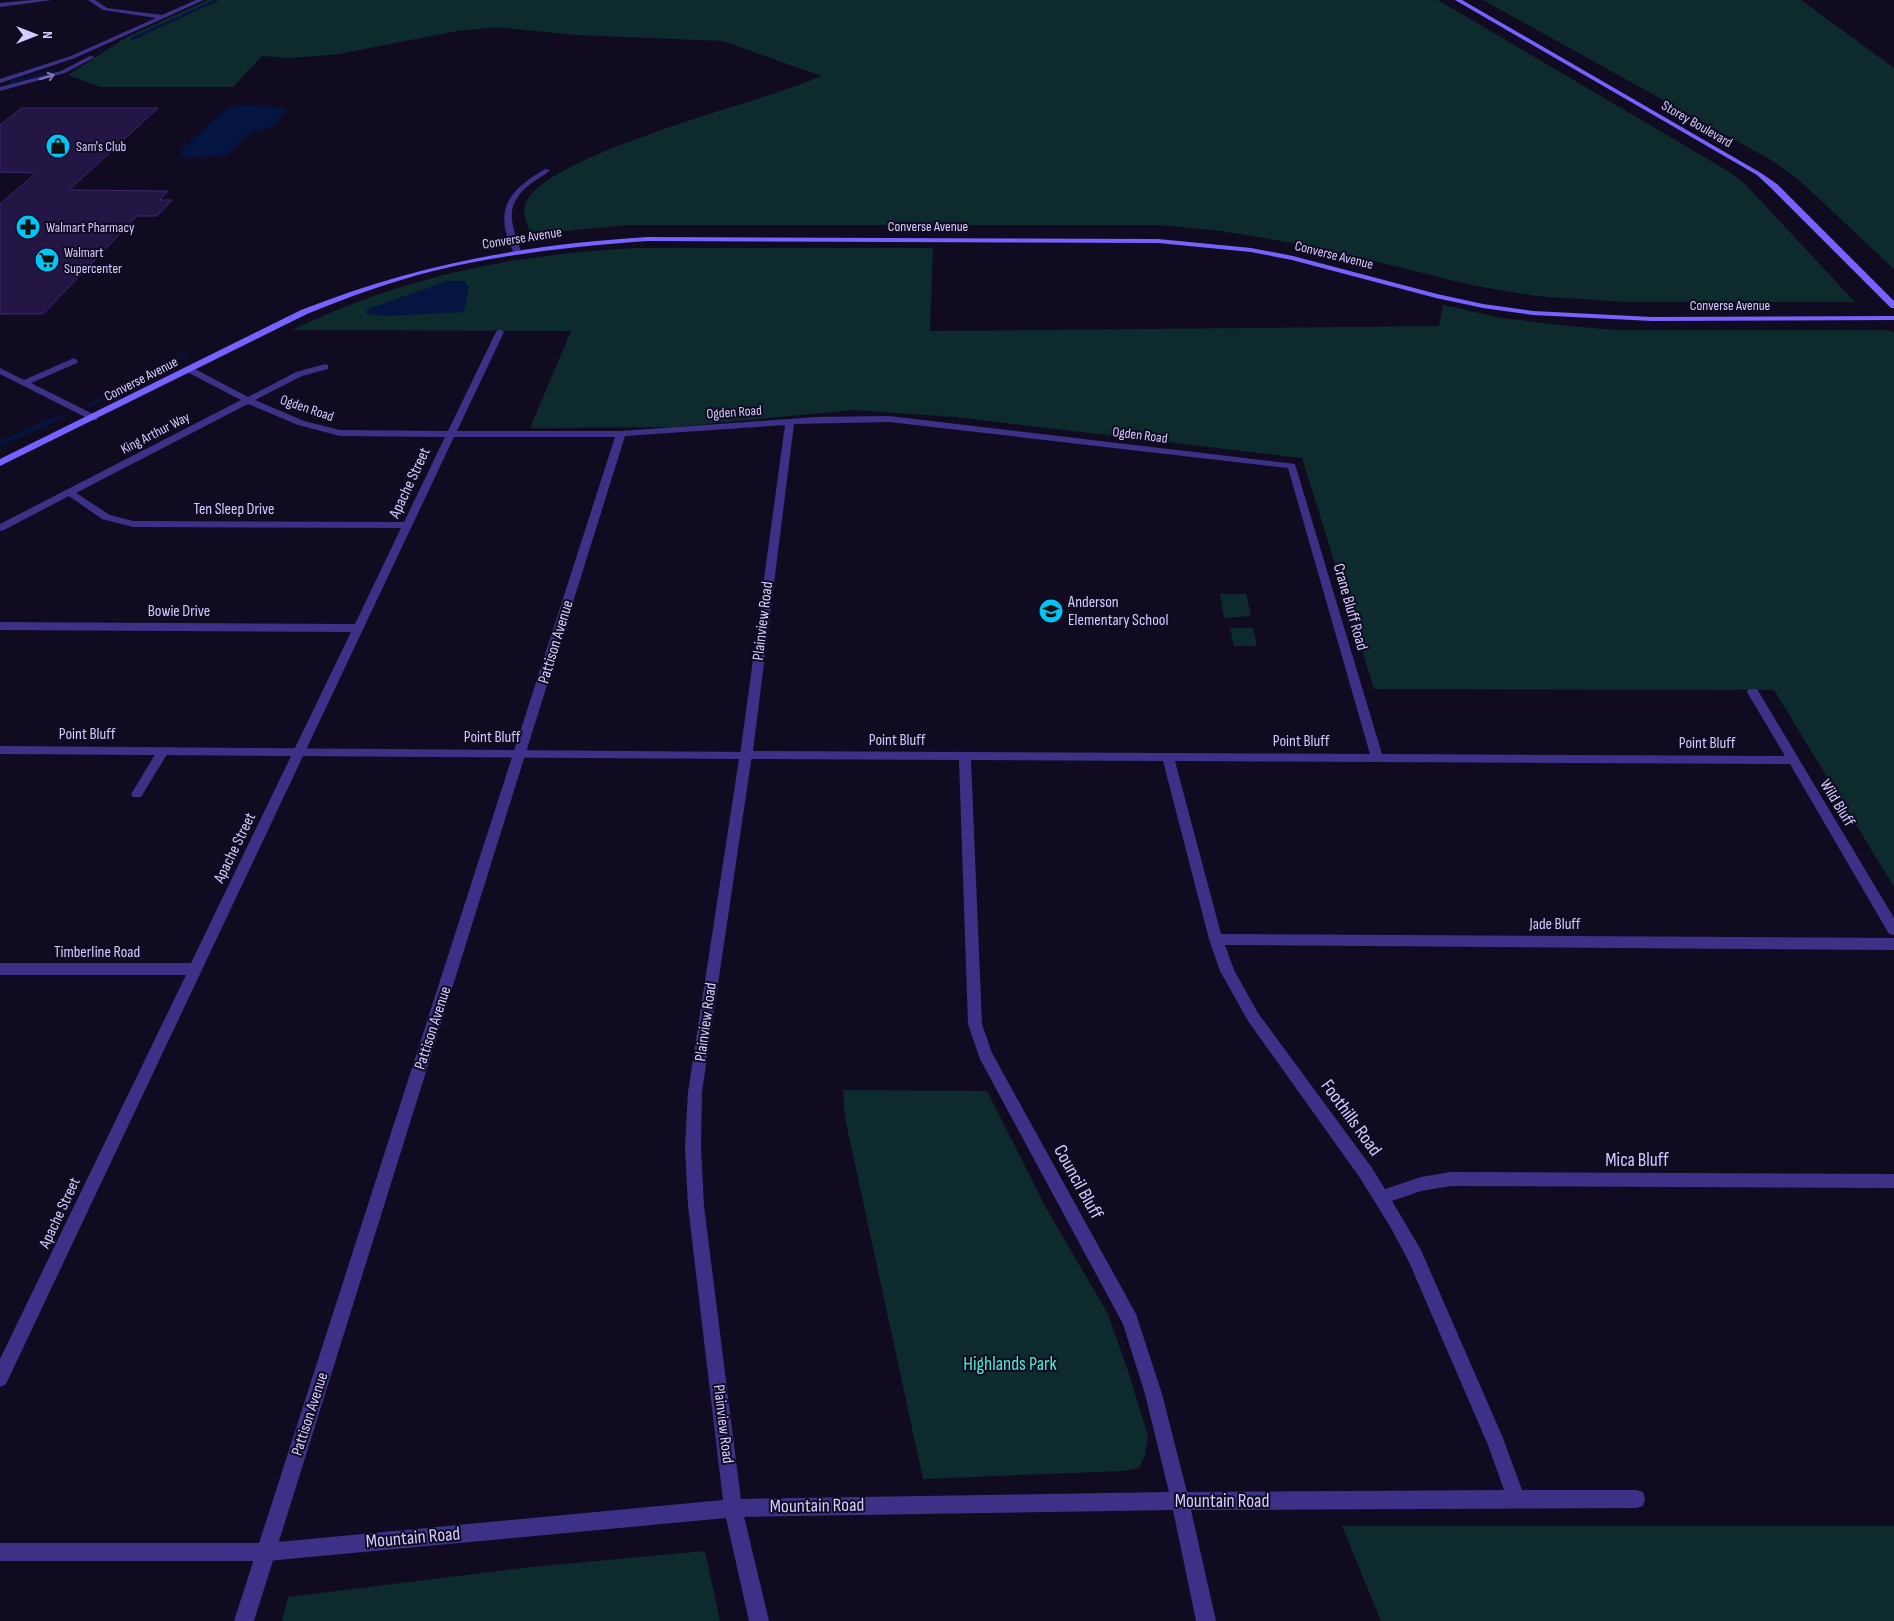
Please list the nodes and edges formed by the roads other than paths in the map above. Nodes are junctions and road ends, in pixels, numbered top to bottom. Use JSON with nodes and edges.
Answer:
{"nodes":[{"id":1,"x":49,"y":0,"type":"edge"},
{"id":2,"x":91,"y":0,"type":"edge"},
{"id":3,"x":201,"y":0,"type":"edge"},
{"id":4,"x":1458,"y":0,"type":"edge"},
{"id":5,"x":0,"y":5,"type":"edge"},
{"id":6,"x":162,"y":17,"type":"junction"},
{"id":7,"x":118,"y":38,"type":"junction"},
{"id":8,"x":0,"y":80,"type":"edge"},
{"id":9,"x":0,"y":89,"type":"edge"},
{"id":10,"x":547,"y":170,"type":"dead end"},
{"id":11,"x":517,"y":251,"type":"junction"},
{"id":12,"x":1894,"y":306,"type":"edge"},
{"id":13,"x":1894,"y":318,"type":"edge"},
{"id":14,"x":500,"y":332,"type":"dead end"},
{"id":15,"x":74,"y":361,"type":"dead end"},
{"id":16,"x":325,"y":367,"type":"dead end"},
{"id":17,"x":190,"y":370,"type":"junction"},
{"id":18,"x":0,"y":371,"type":"edge"},
{"id":19,"x":24,"y":383,"type":"junction"},
{"id":20,"x":250,"y":400,"type":"junction"},
{"id":21,"x":94,"y":418,"type":"junction"},
{"id":22,"x":790,"y":422,"type":"junction"},
{"id":23,"x":451,"y":434,"type":"junction"},
{"id":24,"x":620,"y":434,"type":"junction"},
{"id":25,"x":0,"y":463,"type":"edge"},
{"id":26,"x":1292,"y":466,"type":"joint"},
{"id":27,"x":70,"y":492,"type":"junction"},
{"id":28,"x":408,"y":525,"type":"junction"},
{"id":29,"x":0,"y":528,"type":"edge"},
{"id":30,"x":0,"y":626,"type":"edge"},
{"id":31,"x":358,"y":628,"type":"junction"},
{"id":32,"x":1753,"y":692,"type":"dead end"},
{"id":33,"x":0,"y":750,"type":"edge"},
{"id":34,"x":162,"y":751,"type":"junction"},
{"id":35,"x":299,"y":752,"type":"junction"},
{"id":36,"x":521,"y":753,"type":"junction"},
{"id":37,"x":746,"y":755,"type":"junction"},
{"id":38,"x":964,"y":756,"type":"junction"},
{"id":39,"x":1168,"y":757,"type":"junction"},
{"id":40,"x":1378,"y":758,"type":"junction"},
{"id":41,"x":1793,"y":760,"type":"junction"},
{"id":42,"x":137,"y":794,"type":"dead end"},
{"id":43,"x":1894,"y":930,"type":"edge"},
{"id":44,"x":1216,"y":939,"type":"junction"},
{"id":45,"x":1894,"y":944,"type":"edge"},
{"id":46,"x":0,"y":970,"type":"edge"},
{"id":47,"x":194,"y":970,"type":"junction"},
{"id":48,"x":1894,"y":1181,"type":"edge"},
{"id":49,"x":1383,"y":1197,"type":"junction"},
{"id":50,"x":0,"y":1378,"type":"edge"},
{"id":51,"x":1636,"y":1499,"type":"dead end"},
{"id":52,"x":1516,"y":1500,"type":"junction"},
{"id":53,"x":1180,"y":1501,"type":"junction"},
{"id":54,"x":733,"y":1508,"type":"junction"},
{"id":55,"x":0,"y":1552,"type":"edge"},
{"id":56,"x":267,"y":1552,"type":"junction"},
{"id":57,"x":244,"y":1621,"type":"edge"},
{"id":58,"x":760,"y":1621,"type":"edge"},
{"id":59,"x":1206,"y":1621,"type":"edge"}],
"edges":[{"from":1,"to":5,"type":"street"},
{"from":2,"to":6,"type":"street"},
{"from":3,"to":6,"type":"street"},
{"from":4,"to":12,"type":"main road","name":"Storey Boulevard"},
{"from":6,"to":7,"type":"street"},
{"from":7,"to":8,"type":"street"},
{"from":9,"to":7,"type":"street","one_way":true},
{"from":10,"to":11,"type":"street"},
{"from":11,"to":13,"type":"main road","name":"Converse Avenue"},
{"from":11,"to":17,"type":"main road","name":"Converse Avenue"},
{"from":14,"to":23,"type":"street","name":"Apache Street"},
{"from":15,"to":19,"type":"street"},
{"from":16,"to":20,"type":"street","name":"King Arthur Way"},
{"from":17,"to":20,"type":"street","name":"Ogden Road"},
{"from":17,"to":21,"type":"main road","name":"Converse Avenue"},
{"from":18,"to":19,"type":"street"},
{"from":19,"to":21,"type":"street"},
{"from":20,"to":23,"type":"street","name":"Ogden Road"},
{"from":20,"to":27,"type":"street","name":"King Arthur Way"},
{"from":21,"to":25,"type":"main road","name":"Converse Avenue"},
{"from":22,"to":24,"type":"street","name":"Ogden Road"},
{"from":22,"to":26,"type":"street","name":"Ogden Road"},
{"from":22,"to":37,"type":"street","name":"Plainview Road"},
{"from":23,"to":24,"type":"street","name":"Ogden Road"},
{"from":23,"to":28,"type":"street","name":"Apache Street"},
{"from":24,"to":36,"type":"street","name":"Pattison Avenue"},
{"from":26,"to":40,"type":"street","name":"Crane Bluff Road"},
{"from":27,"to":28,"type":"street","name":"Ten Sleep Drive"},
{"from":27,"to":29,"type":"street","name":"King Arthur Way"},
{"from":28,"to":31,"type":"street","name":"Apache Street"},
{"from":30,"to":31,"type":"street","name":"Bowie Drive"},
{"from":31,"to":35,"type":"street","name":"Apache Street"},
{"from":32,"to":41,"type":"street","name":"Wild Bluff"},
{"from":33,"to":34,"type":"street","name":"Point Bluff"},
{"from":34,"to":35,"type":"street","name":"Point Bluff"},
{"from":34,"to":42,"type":"street"},
{"from":35,"to":36,"type":"street","name":"Point Bluff"},
{"from":35,"to":47,"type":"street","name":"Apache Street"},
{"from":36,"to":37,"type":"street","name":"Point Bluff"},
{"from":36,"to":56,"type":"street","name":"Pattison Avenue"},
{"from":37,"to":38,"type":"street","name":"Point Bluff"},
{"from":37,"to":54,"type":"street","name":"Plainview Road"},
{"from":38,"to":39,"type":"street","name":"Point Bluff"},
{"from":38,"to":53,"type":"street","name":"Council Bluff"},
{"from":39,"to":40,"type":"street","name":"Point Bluff"},
{"from":39,"to":44,"type":"street","name":"Foothills Road"},
{"from":40,"to":41,"type":"street","name":"Point Bluff"},
{"from":41,"to":43,"type":"street","name":"Wild Bluff"},
{"from":44,"to":45,"type":"street","name":"Jade Bluff"},
{"from":44,"to":49,"type":"street","name":"Foothills Road"},
{"from":46,"to":47,"type":"street","name":"Timberline Road"},
{"from":47,"to":50,"type":"street","name":"Apache Street"},
{"from":48,"to":49,"type":"street","name":"Mica Bluff"},
{"from":49,"to":52,"type":"street","name":"Foothills Road"},
{"from":51,"to":52,"type":"street","name":"Mountain Road"},
{"from":52,"to":53,"type":"street","name":"Mountain Road"},
{"from":53,"to":54,"type":"street","name":"Mountain Road"},
{"from":53,"to":59,"type":"street","name":"Council Bluff"},
{"from":54,"to":56,"type":"street","name":"Mountain Road"},
{"from":54,"to":58,"type":"street","name":"Plainview Road"},
{"from":55,"to":56,"type":"street","name":"Mountain Road"},
{"from":56,"to":57,"type":"street","name":"Pattison Avenue"}]}
